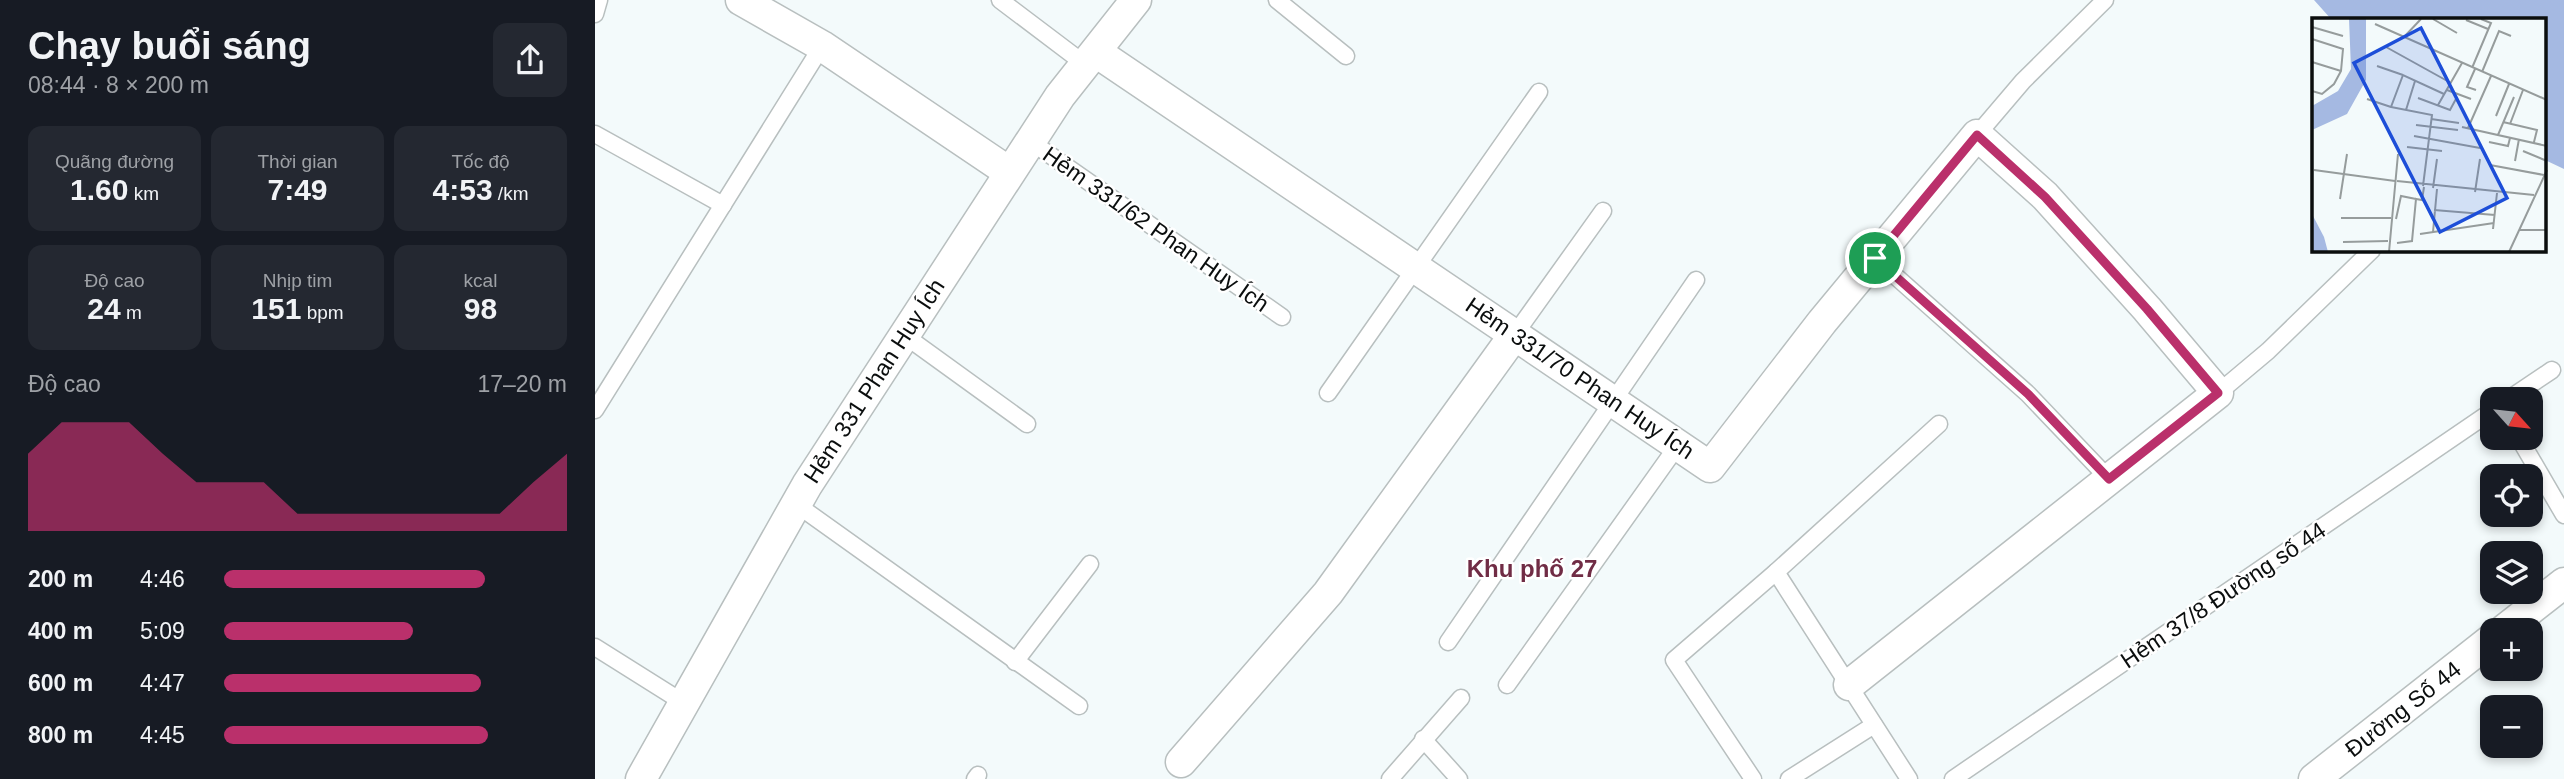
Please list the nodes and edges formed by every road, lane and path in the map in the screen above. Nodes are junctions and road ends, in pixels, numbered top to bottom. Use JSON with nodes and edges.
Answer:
{"nodes":[{"id":1,"x":600,"y":0,"type":"edge"},
{"id":2,"x":741,"y":0,"type":"edge"},
{"id":3,"x":1000,"y":0,"type":"edge"},
{"id":4,"x":1136,"y":0,"type":"edge"},
{"id":5,"x":1277,"y":0,"type":"edge"},
{"id":6,"x":2105,"y":0,"type":"edge"},
{"id":7,"x":595,"y":14,"type":"edge"},
{"id":8,"x":822,"y":46,"type":"junction"},
{"id":9,"x":1346,"y":56,"type":"dead end"},
{"id":10,"x":1091,"y":59,"type":"junction"},
{"id":11,"x":1539,"y":92,"type":"dead end"},
{"id":12,"x":595,"y":134,"type":"edge"},
{"id":13,"x":1977,"y":135,"type":"junction"},
{"id":14,"x":1030,"y":141,"type":"junction"},
{"id":15,"x":1009,"y":172,"type":"junction"},
{"id":16,"x":723,"y":205,"type":"junction"},
{"id":17,"x":1603,"y":211,"type":"dead end"},
{"id":18,"x":2370,"y":252,"type":"edge"},
{"id":19,"x":1875,"y":258,"type":"junction"},
{"id":20,"x":1416,"y":267,"type":"junction"},
{"id":21,"x":1696,"y":280,"type":"dead end"},
{"id":22,"x":1282,"y":317,"type":"dead end"},
{"id":23,"x":1515,"y":334,"type":"junction"},
{"id":24,"x":904,"y":335,"type":"junction"},
{"id":25,"x":2552,"y":370,"type":"dead end"},
{"id":26,"x":2527,"y":387,"type":"edge"},
{"id":27,"x":1328,"y":393,"type":"dead end"},
{"id":28,"x":2218,"y":393,"type":"junction"},
{"id":29,"x":1614,"y":401,"type":"junction"},
{"id":30,"x":595,"y":410,"type":"edge"},
{"id":31,"x":2480,"y":419,"type":"edge"},
{"id":32,"x":1027,"y":424,"type":"dead end"},
{"id":33,"x":1940,"y":424,"type":"dead end"},
{"id":34,"x":1678,"y":445,"type":"junction"},
{"id":35,"x":2526,"y":450,"type":"edge"},
{"id":36,"x":2109,"y":479,"type":"junction"},
{"id":37,"x":796,"y":503,"type":"junction"},
{"id":38,"x":2564,"y":515,"type":"edge"},
{"id":39,"x":1090,"y":564,"type":"dead end"},
{"id":40,"x":1776,"y":572,"type":"junction"},
{"id":41,"x":2564,"y":583,"type":"edge"},
{"id":42,"x":2519,"y":618,"type":"edge"},
{"id":43,"x":1448,"y":642,"type":"dead end"},
{"id":44,"x":595,"y":647,"type":"edge"},
{"id":45,"x":2480,"y":648,"type":"edge"},
{"id":46,"x":1015,"y":662,"type":"junction"},
{"id":47,"x":1507,"y":685,"type":"dead end"},
{"id":48,"x":1849,"y":685,"type":"junction"},
{"id":49,"x":1461,"y":698,"type":"dead end"},
{"id":50,"x":684,"y":703,"type":"junction"},
{"id":51,"x":1079,"y":706,"type":"dead end"},
{"id":52,"x":1874,"y":725,"type":"junction"},
{"id":53,"x":1423,"y":739,"type":"junction"},
{"id":54,"x":1181,"y":762,"type":"dead end"},
{"id":55,"x":641,"y":779,"type":"edge"},
{"id":56,"x":1390,"y":779,"type":"edge"},
{"id":57,"x":1459,"y":779,"type":"edge"},
{"id":58,"x":1752,"y":779,"type":"edge"},
{"id":59,"x":1789,"y":779,"type":"edge"},
{"id":60,"x":1909,"y":779,"type":"edge"},
{"id":61,"x":1953,"y":779,"type":"edge"},
{"id":62,"x":2314,"y":779,"type":"edge"}],
"edges":[{"from":1,"to":7,"type":"lane"},
{"from":2,"to":8,"type":"street"},
{"from":3,"to":10,"type":"lane"},
{"from":4,"to":10,"type":"street","name":"Hẻm 331 Phan Huy Ích"},
{"from":5,"to":9,"type":"lane"},
{"from":6,"to":13,"type":"lane","name":"Hẻm 331/70 Phan Huy Ích"},
{"from":8,"to":15,"type":"street"},
{"from":8,"to":16,"type":"lane"},
{"from":10,"to":14,"type":"street","name":"Hẻm 331 Phan Huy Ích"},
{"from":10,"to":20,"type":"street","name":"Hẻm 331/70 Phan Huy Ích"},
{"from":11,"to":20,"type":"lane"},
{"from":12,"to":16,"type":"lane"},
{"from":13,"to":19,"type":"street","name":"Hẻm 331/70 Phan Huy Ích"},
{"from":13,"to":28,"type":"street"},
{"from":14,"to":15,"type":"street","name":"Hẻm 331 Phan Huy Ích"},
{"from":14,"to":22,"type":"lane","name":"Hẻm 331/62 Phan Huy Ích"},
{"from":15,"to":24,"type":"street","name":"Hẻm 331 Phan Huy Ích"},
{"from":16,"to":30,"type":"lane"},
{"from":17,"to":23,"type":"lane"},
{"from":18,"to":28,"type":"lane"},
{"from":19,"to":34,"type":"street","name":"Hẻm 331/70 Phan Huy Ích"},
{"from":19,"to":36,"type":"lane"},
{"from":20,"to":23,"type":"street","name":"Hẻm 331/70 Phan Huy Ích"},
{"from":20,"to":27,"type":"lane"},
{"from":21,"to":29,"type":"lane"},
{"from":23,"to":29,"type":"street","name":"Hẻm 331/70 Phan Huy Ích"},
{"from":23,"to":54,"type":"street"},
{"from":24,"to":32,"type":"lane"},
{"from":24,"to":37,"type":"street","name":"Hẻm 331 Phan Huy Ích"},
{"from":25,"to":26,"type":"lane"},
{"from":28,"to":36,"type":"street"},
{"from":29,"to":34,"type":"street","name":"Hẻm 331/70 Phan Huy Ích"},
{"from":29,"to":43,"type":"lane"},
{"from":31,"to":61,"type":"lane","name":"Hẻm 37/8 Đường số 44"},
{"from":33,"to":40,"type":"lane"},
{"from":34,"to":47,"type":"lane"},
{"from":35,"to":38,"type":"lane"},
{"from":36,"to":48,"type":"street"},
{"from":37,"to":46,"type":"lane"},
{"from":37,"to":50,"type":"street","name":"Hẻm 331 Phan Huy Ích"},
{"from":39,"to":46,"type":"lane"},
{"from":40,"to":48,"type":"lane"},
{"from":40,"to":58,"type":"lane"},
{"from":41,"to":42,"type":"street"},
{"from":44,"to":50,"type":"lane"},
{"from":45,"to":62,"type":"street","name":"Đường Số 44"},
{"from":46,"to":51,"type":"lane"},
{"from":48,"to":52,"type":"lane"},
{"from":49,"to":53,"type":"lane"},
{"from":50,"to":55,"type":"street","name":"Hẻm 331 Phan Huy Ích"},
{"from":52,"to":59,"type":"lane"},
{"from":52,"to":60,"type":"lane"},
{"from":53,"to":56,"type":"lane"},
{"from":53,"to":57,"type":"lane"}]}
